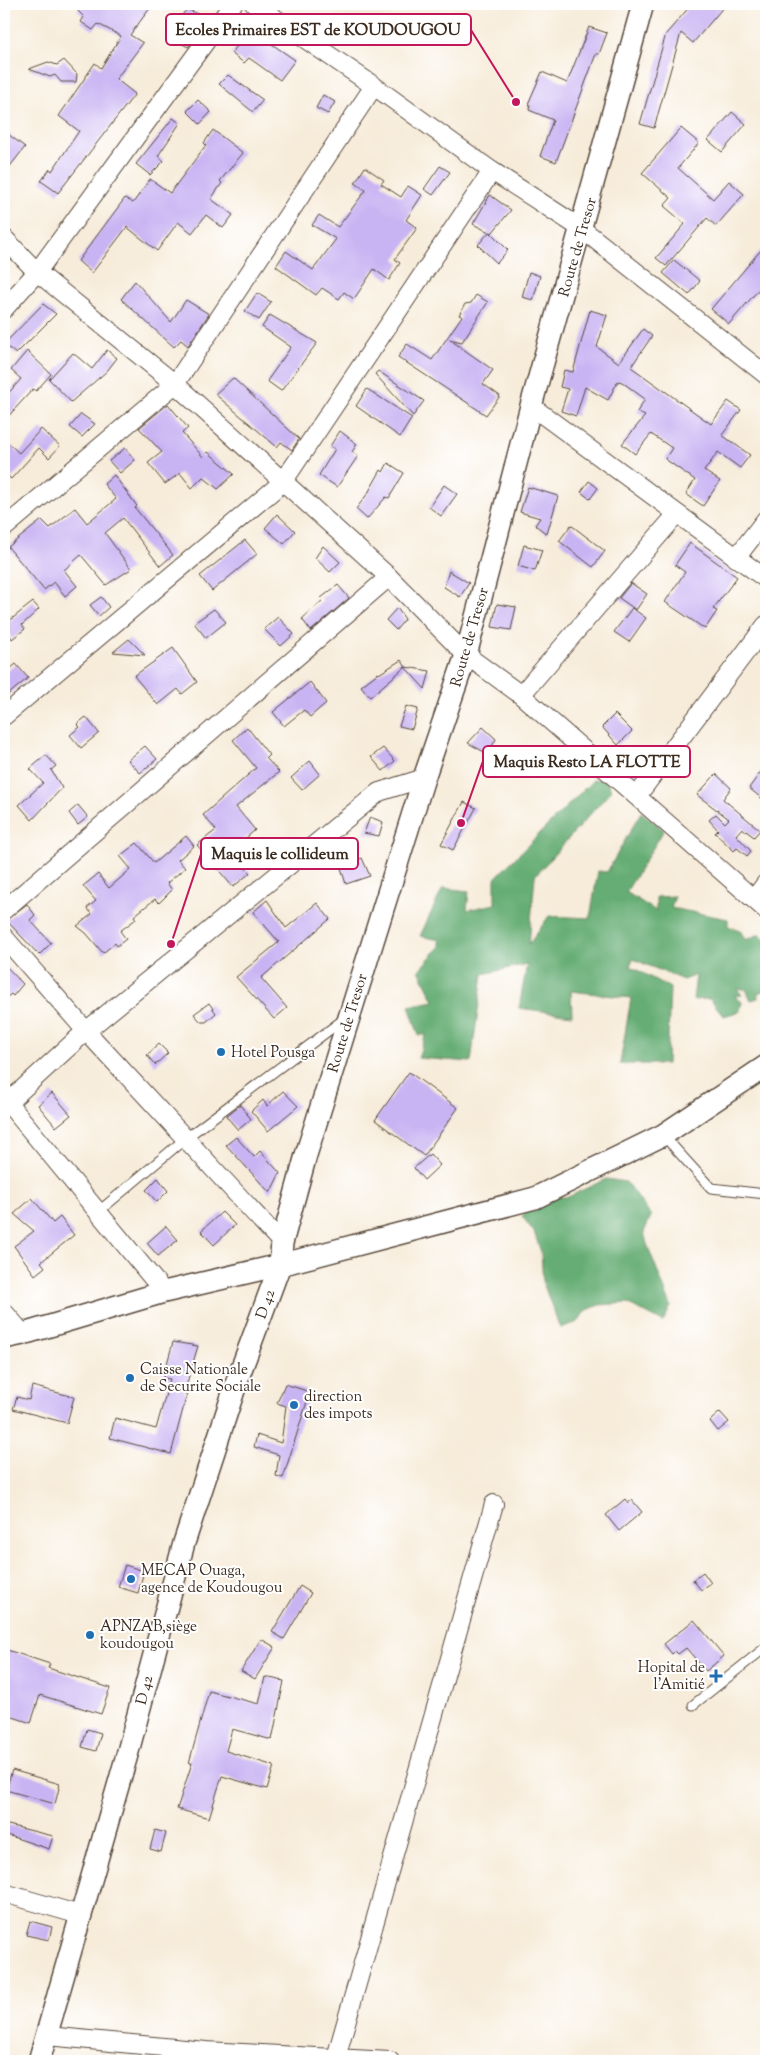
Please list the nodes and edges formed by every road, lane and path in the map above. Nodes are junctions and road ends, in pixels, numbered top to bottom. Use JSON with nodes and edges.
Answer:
{"nodes":[{"id":1,"x":233,"y":4,"type":"edge"},
{"id":2,"x":254,"y":4,"type":"edge"},
{"id":3,"x":643,"y":4,"type":"edge"},
{"id":4,"x":374,"y":86,"type":"junction"},
{"id":5,"x":492,"y":171,"type":"junction"},
{"id":6,"x":582,"y":229,"type":"junction"},
{"id":7,"x":4,"y":238,"type":"edge"},
{"id":8,"x":37,"y":272,"type":"junction"},
{"id":9,"x":4,"y":309,"type":"edge"},
{"id":10,"x":766,"y":376,"type":"edge"},
{"id":11,"x":176,"y":384,"type":"junction"},
{"id":12,"x":531,"y":406,"type":"junction"},
{"id":13,"x":283,"y":482,"type":"junction"},
{"id":14,"x":677,"y":514,"type":"junction"},
{"id":15,"x":766,"y":519,"type":"edge"},
{"id":16,"x":4,"y":528,"type":"edge"},
{"id":17,"x":736,"y":558,"type":"junction"},
{"id":18,"x":389,"y":577,"type":"junction"},
{"id":19,"x":766,"y":579,"type":"edge"},
{"id":20,"x":766,"y":626,"type":"edge"},
{"id":21,"x":466,"y":654,"type":"junction"},
{"id":22,"x":521,"y":695,"type":"junction"},
{"id":23,"x":4,"y":716,"type":"edge"},
{"id":24,"x":424,"y":778,"type":"junction"},
{"id":25,"x":637,"y":796,"type":"junction"},
{"id":26,"x":766,"y":883,"type":"edge"},
{"id":27,"x":760,"y":905,"type":"edge"},
{"id":28,"x":4,"y":910,"type":"edge"},
{"id":29,"x":4,"y":937,"type":"edge"},
{"id":30,"x":350,"y":1014,"type":"junction"},
{"id":31,"x":86,"y":1032,"type":"junction"},
{"id":32,"x":766,"y":1066,"type":"edge"},
{"id":33,"x":5,"y":1102,"type":"edge"},
{"id":34,"x":664,"y":1136,"type":"junction"},
{"id":35,"x":186,"y":1138,"type":"junction"},
{"id":36,"x":766,"y":1194,"type":"edge"},
{"id":37,"x":98,"y":1212,"type":"junction"},
{"id":38,"x":282,"y":1243,"type":"junction"},
{"id":39,"x":280,"y":1265,"type":"junction"},
{"id":40,"x":164,"y":1292,"type":"junction"},
{"id":41,"x":4,"y":1312,"type":"edge"},
{"id":42,"x":13,"y":1336,"type":"edge"},
{"id":43,"x":494,"y":1504,"type":"dead end"},
{"id":44,"x":766,"y":1647,"type":"edge"},
{"id":45,"x":693,"y":1705,"type":"dead end"},
{"id":46,"x":4,"y":1893,"type":"edge"},
{"id":47,"x":80,"y":1915,"type":"junction"},
{"id":48,"x":47,"y":2036,"type":"junction"},
{"id":49,"x":204,"y":2056,"type":"edge"},
{"id":50,"x":335,"y":2060,"type":"edge"},
{"id":51,"x":39,"y":2061,"type":"edge"},
{"id":52,"x":390,"y":2061,"type":"edge"}],
"edges":[{"from":1,"to":8,"type":"street"},
{"from":2,"to":4,"type":"street"},
{"from":3,"to":6,"type":"street","name":"Route de Tresor"},
{"from":4,"to":5,"type":"street"},
{"from":4,"to":11,"type":"street"},
{"from":5,"to":6,"type":"street"},
{"from":5,"to":13,"type":"street"},
{"from":6,"to":10,"type":"street"},
{"from":6,"to":12,"type":"street","name":"Route de Tresor"},
{"from":7,"to":8,"type":"street"},
{"from":8,"to":9,"type":"street"},
{"from":8,"to":11,"type":"street"},
{"from":11,"to":13,"type":"street"},
{"from":11,"to":16,"type":"street"},
{"from":12,"to":14,"type":"street"},
{"from":12,"to":21,"type":"street","name":"Route de Tresor"},
{"from":13,"to":18,"type":"street"},
{"from":13,"to":23,"type":"street"},
{"from":14,"to":17,"type":"street"},
{"from":14,"to":22,"type":"street"},
{"from":15,"to":17,"type":"street"},
{"from":17,"to":19,"type":"street"},
{"from":18,"to":21,"type":"street"},
{"from":18,"to":28,"type":"street"},
{"from":20,"to":25,"type":"street"},
{"from":21,"to":22,"type":"street"},
{"from":21,"to":24,"type":"street","name":"Route de Tresor"},
{"from":21,"to":38,"type":"street"},
{"from":22,"to":25,"type":"street"},
{"from":24,"to":30,"type":"street","name":"Route de Tresor"},
{"from":24,"to":31,"type":"street"},
{"from":25,"to":27,"type":"street"},
{"from":26,"to":27,"type":"street"},
{"from":29,"to":31,"type":"street"},
{"from":30,"to":35,"type":"lane"},
{"from":30,"to":38,"type":"street","name":"Route de Tresor"},
{"from":31,"to":33,"type":"street"},
{"from":31,"to":35,"type":"street"},
{"from":32,"to":34,"type":"street"},
{"from":33,"to":37,"type":"street"},
{"from":34,"to":36,"type":"lane"},
{"from":34,"to":39,"type":"street"},
{"from":35,"to":37,"type":"lane"},
{"from":35,"to":38,"type":"street"},
{"from":37,"to":40,"type":"street"},
{"from":38,"to":39,"type":"street","name":"Route de Tresor"},
{"from":39,"to":40,"type":"street"},
{"from":39,"to":47,"type":"street","name":"D 42","number":"D 42"},
{"from":40,"to":42,"type":"street"},
{"from":41,"to":42,"type":"street"},
{"from":43,"to":50,"type":"street"},
{"from":44,"to":45,"type":"lane"},
{"from":46,"to":47,"type":"street"},
{"from":47,"to":48,"type":"street","name":"D 42","number":"D 42"},
{"from":48,"to":49,"type":"street"},
{"from":48,"to":51,"type":"street","name":"D 42","number":"D 42"},
{"from":49,"to":50,"type":"street"},
{"from":50,"to":52,"type":"street"}]}
